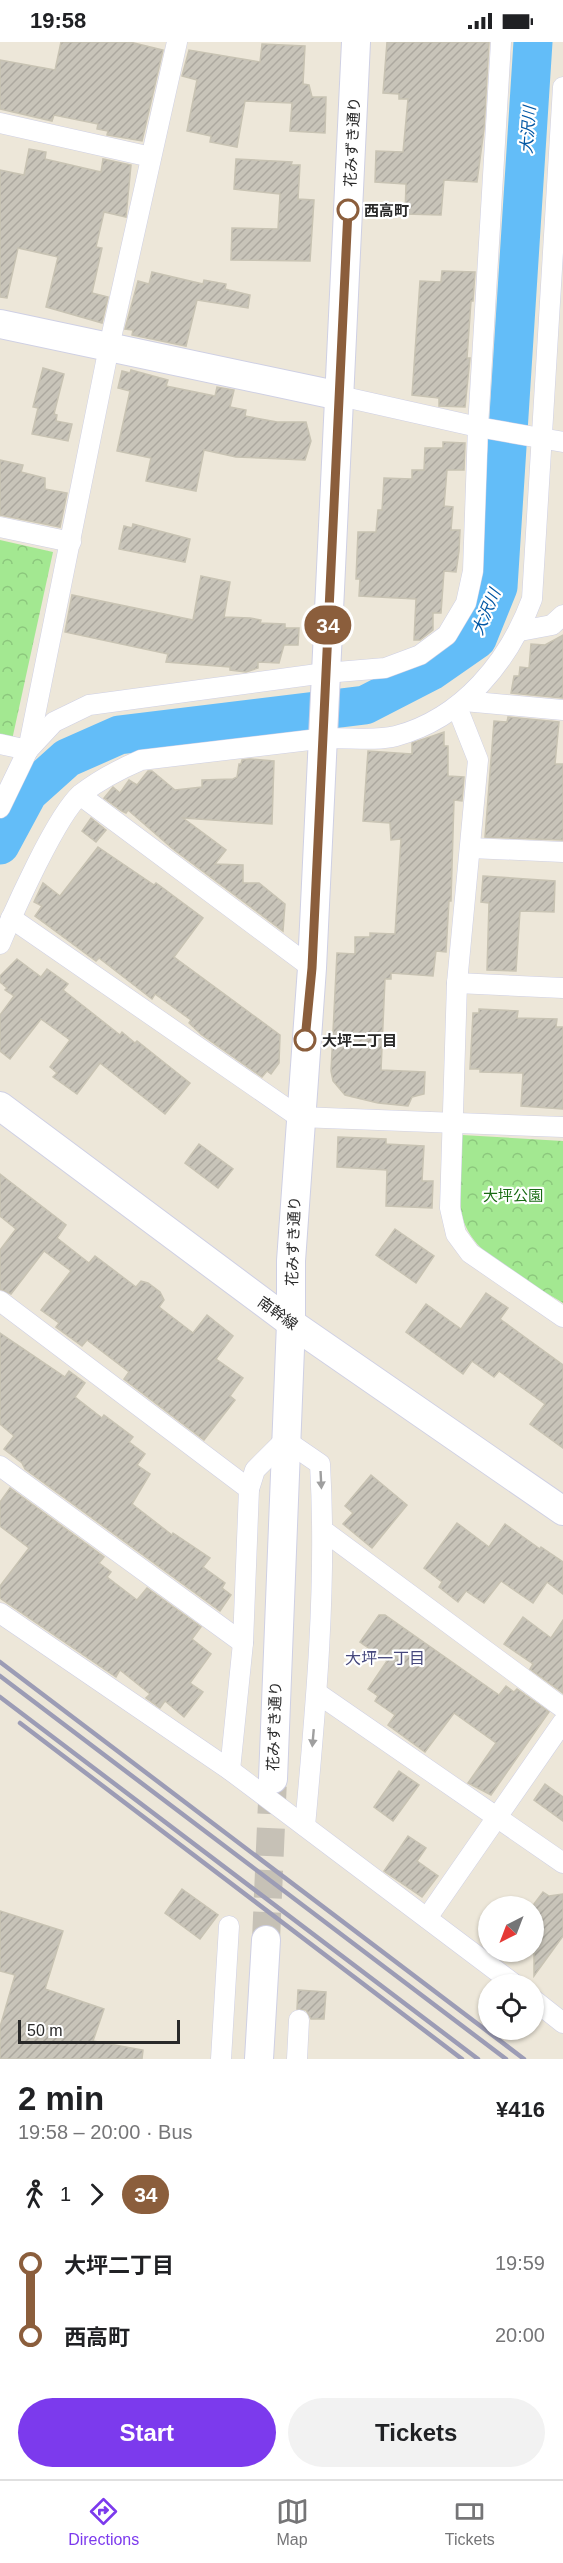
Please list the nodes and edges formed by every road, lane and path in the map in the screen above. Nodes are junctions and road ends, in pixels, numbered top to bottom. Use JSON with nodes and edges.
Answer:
{"nodes":[{"id":1,"x":177,"y":42,"type":"edge"},
{"id":2,"x":356,"y":42,"type":"edge"},
{"id":3,"x":501,"y":42,"type":"edge"},
{"id":4,"x":563,"y":87,"type":"edge"},
{"id":5,"x":0,"y":123,"type":"edge"},
{"id":6,"x":151,"y":157,"type":"junction"},
{"id":7,"x":0,"y":324,"type":"edge"},
{"id":8,"x":109,"y":347,"type":"junction"},
{"id":9,"x":340,"y":396,"type":"junction"},
{"id":10,"x":478,"y":427,"type":"junction"},
{"id":11,"x":540,"y":437,"type":"junction"},
{"id":12,"x":563,"y":442,"type":"edge"},
{"id":13,"x":0,"y":527,"type":"edge"},
{"id":14,"x":71,"y":542,"type":"junction"},
{"id":15,"x":563,"y":615,"type":"edge"},
{"id":16,"x":520,"y":631,"type":"junction"},
{"id":17,"x":325,"y":673,"type":"junction"},
{"id":18,"x":460,"y":704,"type":"junction"},
{"id":19,"x":563,"y":710,"type":"edge"},
{"id":20,"x":323,"y":739,"type":"junction"},
{"id":21,"x":0,"y":744,"type":"edge"},
{"id":22,"x":28,"y":750,"type":"junction"},
{"id":23,"x":80,"y":795,"type":"junction"},
{"id":24,"x":0,"y":808,"type":"edge"},
{"id":25,"x":471,"y":848,"type":"junction"},
{"id":26,"x":563,"y":852,"type":"edge"},
{"id":27,"x":11,"y":918,"type":"junction"},
{"id":28,"x":0,"y":944,"type":"edge"},
{"id":29,"x":312,"y":968,"type":"junction"},
{"id":30,"x":457,"y":983,"type":"junction"},
{"id":31,"x":563,"y":988,"type":"edge"},
{"id":32,"x":0,"y":1106,"type":"edge"},
{"id":33,"x":299,"y":1117,"type":"junction"},
{"id":34,"x":454,"y":1120,"type":"junction"},
{"id":35,"x":563,"y":1127,"type":"edge"},
{"id":36,"x":0,"y":1301,"type":"edge"},
{"id":37,"x":563,"y":1317,"type":"edge"},
{"id":38,"x":291,"y":1323,"type":"junction"},
{"id":39,"x":285,"y":1440,"type":"junction"},
{"id":40,"x":0,"y":1466,"type":"edge"},
{"id":41,"x":249,"y":1489,"type":"junction"},
{"id":42,"x":563,"y":1511,"type":"edge"},
{"id":43,"x":324,"y":1531,"type":"junction"},
{"id":44,"x":0,"y":1613,"type":"edge"},
{"id":45,"x":243,"y":1643,"type":"junction"},
{"id":46,"x":317,"y":1693,"type":"junction"},
{"id":47,"x":563,"y":1708,"type":"edge"},
{"id":48,"x":563,"y":1722,"type":"edge"},
{"id":49,"x":230,"y":1770,"type":"junction"},
{"id":50,"x":273,"y":1779,"type":"tunnel mouth"},
{"id":51,"x":496,"y":1817,"type":"junction"},
{"id":52,"x":305,"y":1826,"type":"junction"},
{"id":53,"x":563,"y":1863,"type":"edge"},
{"id":54,"x":427,"y":1918,"type":"junction"},
{"id":55,"x":229,"y":1926,"type":"dead end"},
{"id":56,"x":266,"y":1940,"type":"tunnel mouth"},
{"id":57,"x":500,"y":1974,"type":"edge"},
{"id":58,"x":544,"y":2008,"type":"edge"},
{"id":59,"x":299,"y":2020,"type":"dead end"},
{"id":60,"x":563,"y":2023,"type":"edge"},
{"id":61,"x":222,"y":2059,"type":"edge"},
{"id":62,"x":259,"y":2059,"type":"edge"},
{"id":63,"x":297,"y":2059,"type":"edge"}],
"edges":[{"from":1,"to":6,"type":"street"},
{"from":2,"to":9,"type":"street","name":"花みずき通り"},
{"from":3,"to":10,"type":"street"},
{"from":4,"to":11,"type":"street"},
{"from":5,"to":6,"type":"street"},
{"from":6,"to":8,"type":"street"},
{"from":7,"to":8,"type":"street"},
{"from":8,"to":9,"type":"street"},
{"from":8,"to":14,"type":"street"},
{"from":9,"to":10,"type":"street"},
{"from":9,"to":17,"type":"street","name":"花みずき通り"},
{"from":10,"to":11,"type":"street"},
{"from":10,"to":17,"type":"street"},
{"from":11,"to":12,"type":"street"},
{"from":11,"to":16,"type":"street"},
{"from":13,"to":14,"type":"street"},
{"from":14,"to":22,"type":"street"},
{"from":15,"to":16,"type":"street"},
{"from":16,"to":18,"type":"street"},
{"from":17,"to":20,"type":"street","name":"花みずき通り"},
{"from":17,"to":22,"type":"street"},
{"from":18,"to":19,"type":"street"},
{"from":18,"to":20,"type":"street"},
{"from":18,"to":25,"type":"street"},
{"from":20,"to":23,"type":"street"},
{"from":20,"to":29,"type":"street","name":"花みずき通り"},
{"from":21,"to":22,"type":"street"},
{"from":22,"to":24,"type":"street"},
{"from":23,"to":27,"type":"street"},
{"from":23,"to":29,"type":"street"},
{"from":25,"to":26,"type":"street"},
{"from":25,"to":30,"type":"street"},
{"from":27,"to":28,"type":"street"},
{"from":27,"to":33,"type":"street"},
{"from":29,"to":33,"type":"street","name":"花みずき通り"},
{"from":30,"to":31,"type":"street"},
{"from":30,"to":34,"type":"street"},
{"from":32,"to":38,"type":"street","name":"南幹線"},
{"from":33,"to":34,"type":"street"},
{"from":33,"to":38,"type":"street","name":"花みずき通り"},
{"from":34,"to":35,"type":"street"},
{"from":34,"to":37,"type":"street"},
{"from":36,"to":41,"type":"street"},
{"from":38,"to":39,"type":"street","name":"花みずき通り"},
{"from":38,"to":42,"type":"street","name":"南幹線"},
{"from":39,"to":41,"type":"street"},
{"from":39,"to":43,"type":"street","one_way":true},
{"from":39,"to":50,"type":"street","name":"花みずき通り"},
{"from":40,"to":45,"type":"street"},
{"from":41,"to":45,"type":"street"},
{"from":43,"to":46,"type":"street"},
{"from":43,"to":47,"type":"street"},
{"from":44,"to":49,"type":"street"},
{"from":45,"to":49,"type":"street"},
{"from":46,"to":51,"type":"street"},
{"from":46,"to":52,"type":"street","one_way":true},
{"from":48,"to":51,"type":"street"},
{"from":49,"to":52,"type":"street"},
{"from":51,"to":53,"type":"street"},
{"from":51,"to":54,"type":"street"},
{"from":52,"to":54,"type":"street"},
{"from":54,"to":57,"type":"street"},
{"from":55,"to":61,"type":"street"},
{"from":56,"to":62,"type":"street"},
{"from":58,"to":60,"type":"street"},
{"from":59,"to":63,"type":"street"}]}
